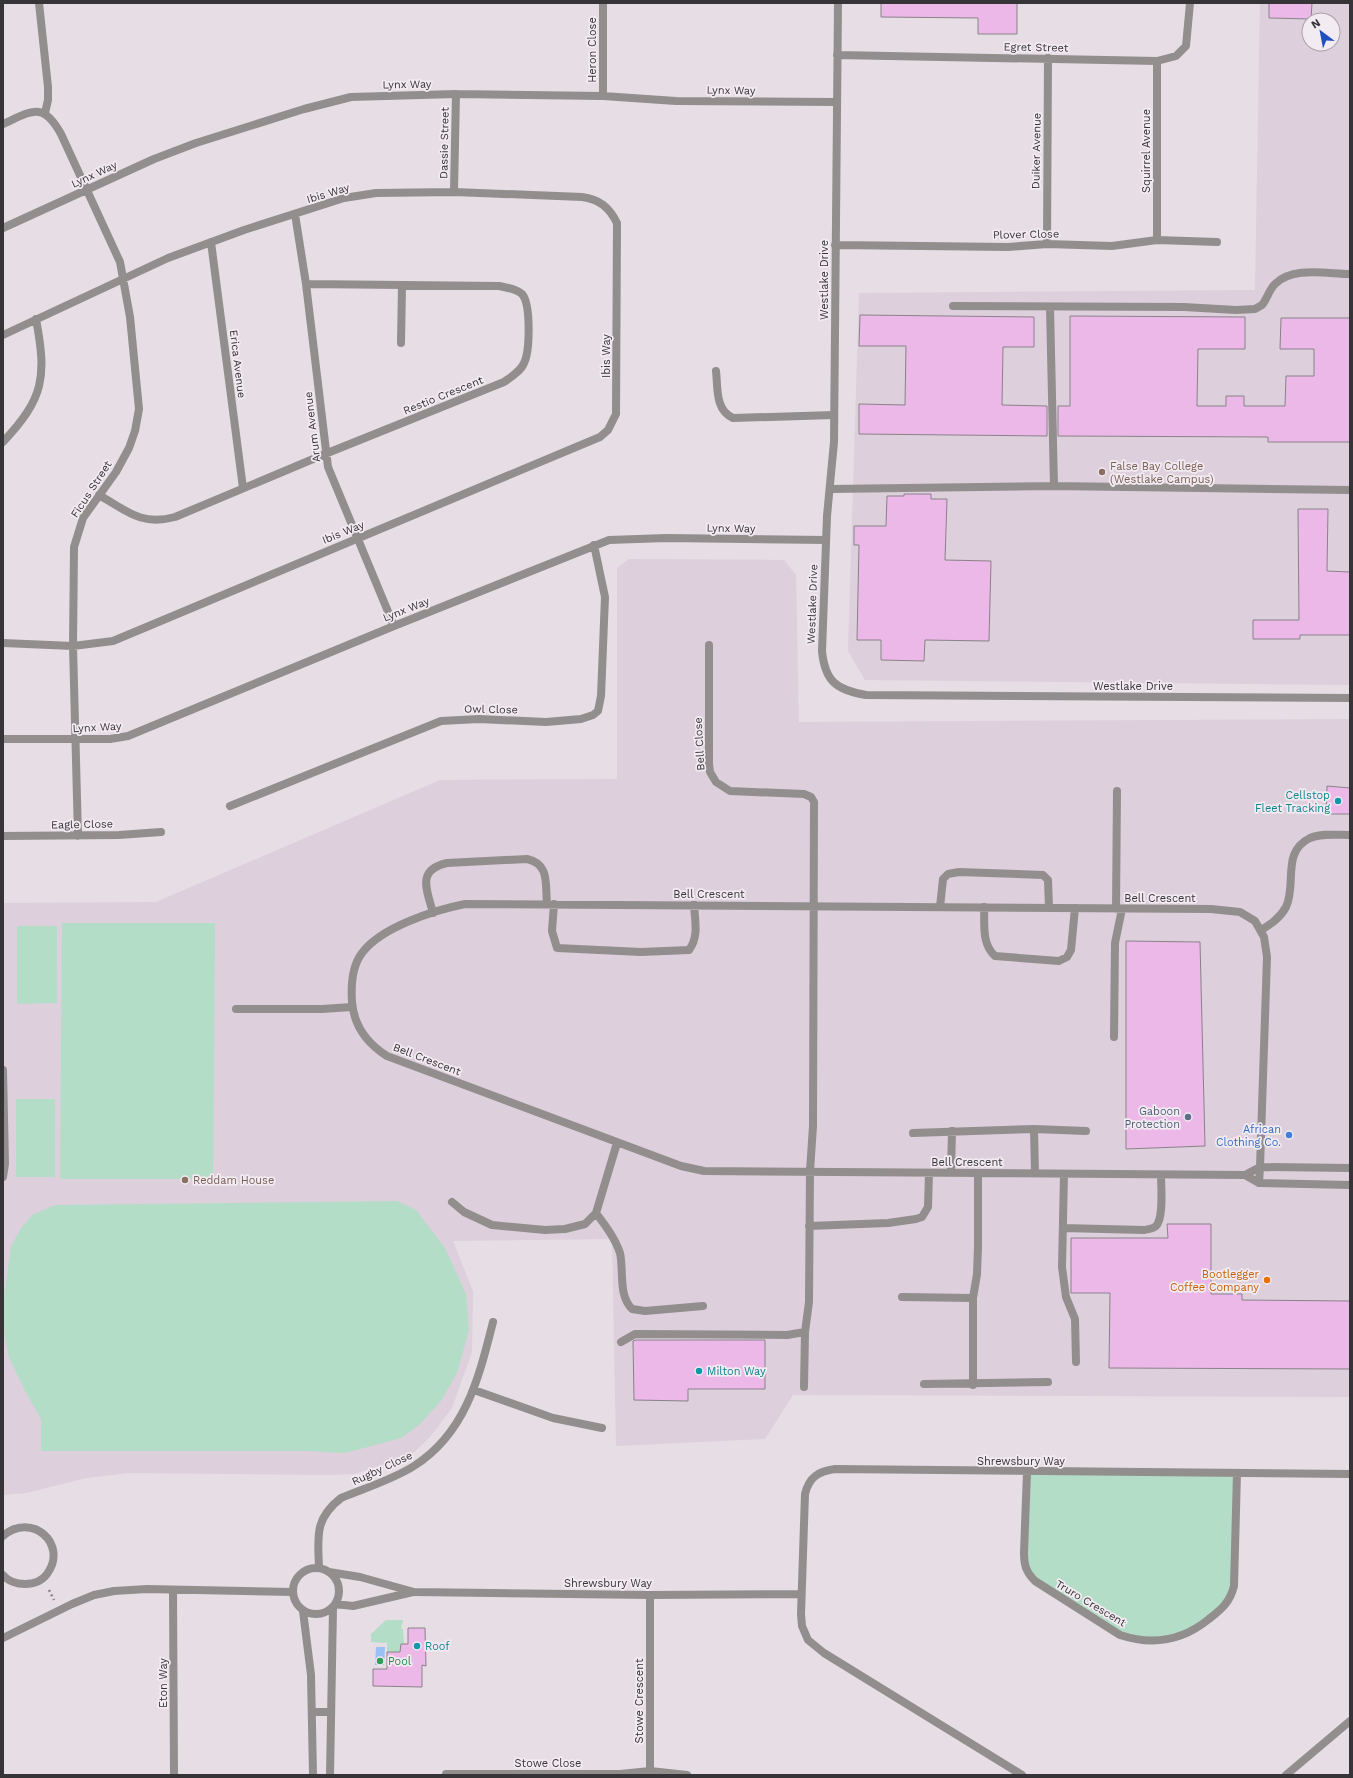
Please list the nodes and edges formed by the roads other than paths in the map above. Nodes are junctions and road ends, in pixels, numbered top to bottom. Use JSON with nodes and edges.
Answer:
{"nodes":[{"id":1,"x":39,"y":3,"type":"edge"},
{"id":2,"x":603,"y":3,"type":"edge"},
{"id":3,"x":838,"y":3,"type":"edge"},
{"id":4,"x":1190,"y":3,"type":"edge"},
{"id":5,"x":837,"y":55,"type":"junction"},
{"id":6,"x":1048,"y":58,"type":"junction"},
{"id":7,"x":1158,"y":61,"type":"junction"},
{"id":8,"x":456,"y":94,"type":"junction"},
{"id":9,"x":603,"y":96,"type":"junction"},
{"id":10,"x":836,"y":102,"type":"junction"},
{"id":11,"x":46,"y":113,"type":"junction"},
{"id":12,"x":3,"y":124,"type":"edge"},
{"id":13,"x":87,"y":189,"type":"junction"},
{"id":14,"x":454,"y":192,"type":"junction"},
{"id":15,"x":295,"y":214,"type":"junction"},
{"id":16,"x":3,"y":228,"type":"edge"},
{"id":17,"x":1157,"y":240,"type":"junction"},
{"id":18,"x":211,"y":242,"type":"junction"},
{"id":19,"x":1217,"y":242,"type":"dead end"},
{"id":20,"x":1047,"y":244,"type":"junction"},
{"id":21,"x":835,"y":245,"type":"junction"},
{"id":22,"x":1350,"y":274,"type":"edge"},
{"id":23,"x":122,"y":279,"type":"junction"},
{"id":24,"x":306,"y":284,"type":"junction"},
{"id":25,"x":402,"y":285,"type":"junction"},
{"id":26,"x":953,"y":306,"type":"dead end"},
{"id":27,"x":1050,"y":307,"type":"junction"},
{"id":28,"x":36,"y":319,"type":"junction"},
{"id":29,"x":3,"y":335,"type":"edge"},
{"id":30,"x":401,"y":343,"type":"dead end"},
{"id":31,"x":716,"y":370,"type":"dead end"},
{"id":32,"x":834,"y":415,"type":"junction"},
{"id":33,"x":3,"y":442,"type":"edge"},
{"id":34,"x":325,"y":454,"type":"junction"},
{"id":35,"x":1054,"y":486,"type":"junction"},
{"id":36,"x":243,"y":488,"type":"junction"},
{"id":37,"x":830,"y":489,"type":"junction"},
{"id":38,"x":1350,"y":490,"type":"edge"},
{"id":39,"x":99,"y":495,"type":"junction"},
{"id":40,"x":357,"y":538,"type":"junction"},
{"id":41,"x":826,"y":540,"type":"junction"},
{"id":42,"x":594,"y":545,"type":"junction"},
{"id":43,"x":394,"y":626,"type":"junction"},
{"id":44,"x":3,"y":643,"type":"edge"},
{"id":45,"x":709,"y":645,"type":"dead end"},
{"id":46,"x":73,"y":646,"type":"junction"},
{"id":47,"x":1350,"y":698,"type":"edge"},
{"id":48,"x":3,"y":739,"type":"edge"},
{"id":49,"x":76,"y":740,"type":"junction"},
{"id":50,"x":1117,"y":791,"type":"dead end"},
{"id":51,"x":230,"y":806,"type":"dead end"},
{"id":52,"x":161,"y":832,"type":"dead end"},
{"id":53,"x":1350,"y":835,"type":"edge"},
{"id":54,"x":3,"y":836,"type":"edge"},
{"id":55,"x":78,"y":836,"type":"junction"},
{"id":56,"x":550,"y":903,"type":"junction"},
{"id":57,"x":694,"y":905,"type":"junction"},
{"id":58,"x":814,"y":906,"type":"junction"},
{"id":59,"x":940,"y":907,"type":"junction"},
{"id":60,"x":984,"y":907,"type":"junction"},
{"id":61,"x":1049,"y":908,"type":"junction"},
{"id":62,"x":1075,"y":908,"type":"junction"},
{"id":63,"x":1119,"y":909,"type":"junction"},
{"id":64,"x":433,"y":913,"type":"junction"},
{"id":65,"x":1261,"y":930,"type":"junction"},
{"id":66,"x":352,"y":1008,"type":"junction"},
{"id":67,"x":236,"y":1009,"type":"dead end"},
{"id":68,"x":1114,"y":1037,"type":"dead end"},
{"id":69,"x":3,"y":1070,"type":"edge"},
{"id":70,"x":1034,"y":1129,"type":"junction"},
{"id":71,"x":952,"y":1131,"type":"junction"},
{"id":72,"x":1086,"y":1131,"type":"dead end"},
{"id":73,"x":913,"y":1133,"type":"dead end"},
{"id":74,"x":618,"y":1142,"type":"junction"},
{"id":75,"x":1260,"y":1167,"type":"junction"},
{"id":76,"x":1350,"y":1168,"type":"edge"},
{"id":77,"x":810,"y":1171,"type":"junction"},
{"id":78,"x":951,"y":1172,"type":"junction"},
{"id":79,"x":929,"y":1173,"type":"junction"},
{"id":80,"x":978,"y":1173,"type":"junction"},
{"id":81,"x":1035,"y":1173,"type":"junction"},
{"id":82,"x":1064,"y":1174,"type":"junction"},
{"id":83,"x":1161,"y":1175,"type":"junction"},
{"id":84,"x":1244,"y":1175,"type":"junction"},
{"id":85,"x":3,"y":1177,"type":"edge"},
{"id":86,"x":1260,"y":1183,"type":"junction"},
{"id":87,"x":1350,"y":1185,"type":"edge"},
{"id":88,"x":452,"y":1202,"type":"dead end"},
{"id":89,"x":596,"y":1213,"type":"junction"},
{"id":90,"x":809,"y":1226,"type":"junction"},
{"id":91,"x":1062,"y":1228,"type":"junction"},
{"id":92,"x":902,"y":1297,"type":"dead end"},
{"id":93,"x":973,"y":1298,"type":"junction"},
{"id":94,"x":703,"y":1306,"type":"dead end"},
{"id":95,"x":493,"y":1322,"type":"dead end"},
{"id":96,"x":805,"y":1332,"type":"junction"},
{"id":97,"x":621,"y":1342,"type":"dead end"},
{"id":98,"x":1076,"y":1362,"type":"dead end"},
{"id":99,"x":1048,"y":1382,"type":"dead end"},
{"id":100,"x":924,"y":1384,"type":"dead end"},
{"id":101,"x":973,"y":1385,"type":"junction"},
{"id":102,"x":804,"y":1387,"type":"dead end"},
{"id":103,"x":474,"y":1390,"type":"junction"},
{"id":104,"x":602,"y":1428,"type":"dead end"},
{"id":105,"x":1027,"y":1472,"type":"junction"},
{"id":106,"x":1237,"y":1473,"type":"junction"},
{"id":107,"x":1350,"y":1474,"type":"edge"},
{"id":108,"x":4,"y":1534,"type":"edge"},
{"id":109,"x":319,"y":1568,"type":"junction"},
{"id":110,"x":329,"y":1572,"type":"junction"},
{"id":111,"x":3,"y":1575,"type":"edge"},
{"id":112,"x":174,"y":1590,"type":"junction"},
{"id":113,"x":292,"y":1592,"type":"junction"},
{"id":114,"x":414,"y":1592,"type":"junction"},
{"id":115,"x":801,"y":1594,"type":"junction"},
{"id":116,"x":650,"y":1595,"type":"junction"},
{"id":117,"x":334,"y":1606,"type":"junction"},
{"id":118,"x":303,"y":1611,"type":"junction"},
{"id":119,"x":3,"y":1638,"type":"edge"},
{"id":120,"x":312,"y":1712,"type":"junction"},
{"id":121,"x":331,"y":1712,"type":"junction"},
{"id":122,"x":1350,"y":1721,"type":"edge"},
{"id":123,"x":650,"y":1771,"type":"junction"},
{"id":124,"x":446,"y":1774,"type":"edge"},
{"id":125,"x":174,"y":1775,"type":"edge"},
{"id":126,"x":313,"y":1775,"type":"edge"},
{"id":127,"x":330,"y":1775,"type":"edge"},
{"id":128,"x":687,"y":1775,"type":"edge"},
{"id":129,"x":1022,"y":1775,"type":"edge"},
{"id":130,"x":1286,"y":1775,"type":"edge"}],
"edges":[{"from":1,"to":11,"type":"street"},
{"from":2,"to":9,"type":"street","name":"Heron Close"},
{"from":3,"to":5,"type":"street","name":"Westlake Drive"},
{"from":4,"to":7,"type":"street","name":"Egret Street"},
{"from":5,"to":6,"type":"street","name":"Egret Street"},
{"from":5,"to":10,"type":"street","name":"Westlake Drive"},
{"from":6,"to":7,"type":"street","name":"Egret Street"},
{"from":6,"to":20,"type":"street","name":"Duiker Avenue"},
{"from":7,"to":17,"type":"street","name":"Squirrel Avenue"},
{"from":8,"to":9,"type":"street","name":"Lynx Way"},
{"from":8,"to":13,"type":"street","name":"Lynx Way"},
{"from":8,"to":14,"type":"street","name":"Dassie Street"},
{"from":9,"to":10,"type":"street","name":"Lynx Way"},
{"from":10,"to":21,"type":"street","name":"Westlake Drive"},
{"from":11,"to":12,"type":"street"},
{"from":11,"to":13,"type":"street","name":"Ficus Street"},
{"from":13,"to":16,"type":"street","name":"Lynx Way"},
{"from":13,"to":23,"type":"street","name":"Ficus Street"},
{"from":14,"to":15,"type":"street","name":"Ibis Way"},
{"from":14,"to":40,"type":"street","name":"Ibis Way"},
{"from":15,"to":18,"type":"street","name":"Ibis Way"},
{"from":15,"to":24,"type":"street","name":"Arum Avenue"},
{"from":17,"to":19,"type":"street","name":"Plover Close"},
{"from":17,"to":20,"type":"street","name":"Plover Close"},
{"from":18,"to":23,"type":"street","name":"Ibis Way"},
{"from":18,"to":36,"type":"street","name":"Erica Avenue"},
{"from":20,"to":21,"type":"street","name":"Plover Close"},
{"from":21,"to":32,"type":"street","name":"Westlake Drive"},
{"from":22,"to":27,"type":"street"},
{"from":23,"to":28,"type":"street","name":"Ibis Way"},
{"from":23,"to":39,"type":"street","name":"Ficus Street"},
{"from":24,"to":25,"type":"street","name":"Restio Crescent"},
{"from":24,"to":34,"type":"street","name":"Arum Avenue"},
{"from":25,"to":30,"type":"street"},
{"from":25,"to":34,"type":"street","name":"Restio Crescent"},
{"from":26,"to":27,"type":"street"},
{"from":27,"to":35,"type":"street"},
{"from":28,"to":29,"type":"street","name":"Ibis Way"},
{"from":28,"to":33,"type":"street"},
{"from":31,"to":32,"type":"street"},
{"from":32,"to":37,"type":"street","name":"Westlake Drive"},
{"from":34,"to":36,"type":"street","name":"Restio Crescent"},
{"from":34,"to":40,"type":"street","name":"Arum Avenue"},
{"from":35,"to":37,"type":"street"},
{"from":35,"to":38,"type":"street"},
{"from":36,"to":39,"type":"street","name":"Restio Crescent"},
{"from":37,"to":41,"type":"street","name":"Westlake Drive"},
{"from":39,"to":46,"type":"street","name":"Ficus Street"},
{"from":40,"to":43,"type":"street","name":"Arum Avenue"},
{"from":40,"to":46,"type":"street","name":"Ibis Way"},
{"from":41,"to":42,"type":"street","name":"Lynx Way"},
{"from":41,"to":47,"type":"street","name":"Westlake Drive"},
{"from":42,"to":43,"type":"street","name":"Lynx Way"},
{"from":42,"to":51,"type":"street","name":"Owl Close"},
{"from":43,"to":49,"type":"street","name":"Lynx Way"},
{"from":44,"to":46,"type":"street","name":"Ibis Way"},
{"from":45,"to":58,"type":"street","name":"Bell Close"},
{"from":46,"to":49,"type":"street","name":"Ficus Street"},
{"from":48,"to":49,"type":"street","name":"Lynx Way"},
{"from":49,"to":55,"type":"street","name":"Ficus Street"},
{"from":50,"to":63,"type":"street"},
{"from":52,"to":55,"type":"street","name":"Eagle Close"},
{"from":53,"to":65,"type":"street"},
{"from":54,"to":55,"type":"street","name":"Eagle Close"},
{"from":56,"to":57,"type":"street","name":"Bell Crescent"},
{"from":56,"to":57,"type":"street"},
{"from":56,"to":64,"type":"street","name":"Bell Crescent"},
{"from":56,"to":64,"type":"street"},
{"from":57,"to":58,"type":"street","name":"Bell Crescent"},
{"from":58,"to":59,"type":"street","name":"Bell Crescent"},
{"from":58,"to":77,"type":"street"},
{"from":59,"to":60,"type":"street","name":"Bell Crescent"},
{"from":59,"to":61,"type":"street"},
{"from":60,"to":61,"type":"street","name":"Bell Crescent"},
{"from":60,"to":62,"type":"street"},
{"from":61,"to":62,"type":"street","name":"Bell Crescent"},
{"from":62,"to":63,"type":"street","name":"Bell Crescent"},
{"from":63,"to":65,"type":"street","name":"Bell Crescent"},
{"from":63,"to":68,"type":"street"},
{"from":64,"to":66,"type":"street","name":"Bell Crescent"},
{"from":65,"to":75,"type":"street"},
{"from":66,"to":67,"type":"street"},
{"from":66,"to":74,"type":"street","name":"Bell Crescent"},
{"from":69,"to":85,"type":"street"},
{"from":70,"to":71,"type":"street"},
{"from":70,"to":72,"type":"street"},
{"from":70,"to":81,"type":"street"},
{"from":71,"to":73,"type":"street"},
{"from":71,"to":78,"type":"street"},
{"from":74,"to":77,"type":"street","name":"Bell Crescent"},
{"from":74,"to":89,"type":"street"},
{"from":75,"to":76,"type":"street","name":"Bell Crescent"},
{"from":75,"to":84,"type":"street","name":"Bell Crescent"},
{"from":75,"to":86,"type":"street"},
{"from":77,"to":79,"type":"street","name":"Bell Crescent"},
{"from":77,"to":90,"type":"street"},
{"from":78,"to":79,"type":"street","name":"Bell Crescent"},
{"from":78,"to":80,"type":"street","name":"Bell Crescent"},
{"from":79,"to":90,"type":"street"},
{"from":80,"to":81,"type":"street","name":"Bell Crescent"},
{"from":80,"to":93,"type":"street"},
{"from":81,"to":82,"type":"street","name":"Bell Crescent"},
{"from":82,"to":83,"type":"street","name":"Bell Crescent"},
{"from":82,"to":91,"type":"street"},
{"from":83,"to":84,"type":"street","name":"Bell Crescent"},
{"from":83,"to":91,"type":"street"},
{"from":84,"to":86,"type":"street","name":"Bell Crescent"},
{"from":86,"to":87,"type":"street","name":"Bell Crescent"},
{"from":88,"to":89,"type":"street"},
{"from":89,"to":94,"type":"street"},
{"from":90,"to":96,"type":"street"},
{"from":91,"to":98,"type":"street"},
{"from":92,"to":93,"type":"street"},
{"from":93,"to":101,"type":"street"},
{"from":95,"to":103,"type":"street","name":"Rugby Close"},
{"from":96,"to":97,"type":"street"},
{"from":96,"to":102,"type":"street"},
{"from":99,"to":101,"type":"street"},
{"from":100,"to":101,"type":"street"},
{"from":103,"to":104,"type":"street"},
{"from":103,"to":109,"type":"street","name":"Rugby Close"},
{"from":105,"to":106,"type":"street","name":"Shrewsbury Way"},
{"from":105,"to":106,"type":"street","name":"Truro Crescent"},
{"from":105,"to":115,"type":"street","name":"Shrewsbury Way"},
{"from":106,"to":107,"type":"street","name":"Shrewsbury Way"},
{"from":108,"to":111,"type":"street"},
{"from":109,"to":110,"type":"street"},
{"from":109,"to":113,"type":"street"},
{"from":110,"to":114,"type":"street"},
{"from":110,"to":117,"type":"street"},
{"from":112,"to":113,"type":"street"},
{"from":112,"to":119,"type":"street"},
{"from":112,"to":125,"type":"street","name":"Eton Way"},
{"from":113,"to":118,"type":"street"},
{"from":114,"to":116,"type":"street","name":"Shrewsbury Way"},
{"from":114,"to":117,"type":"street"},
{"from":115,"to":116,"type":"street","name":"Shrewsbury Way"},
{"from":115,"to":129,"type":"street","name":"Shrewsbury Way"},
{"from":116,"to":123,"type":"street","name":"Stowe Crescent"},
{"from":117,"to":118,"type":"street"},
{"from":117,"to":121,"type":"street"},
{"from":118,"to":120,"type":"street"},
{"from":120,"to":121,"type":"street"},
{"from":120,"to":126,"type":"street"},
{"from":121,"to":127,"type":"street"},
{"from":122,"to":130,"type":"street"},
{"from":123,"to":124,"type":"street","name":"Stowe Close"},
{"from":123,"to":128,"type":"street"}]}
